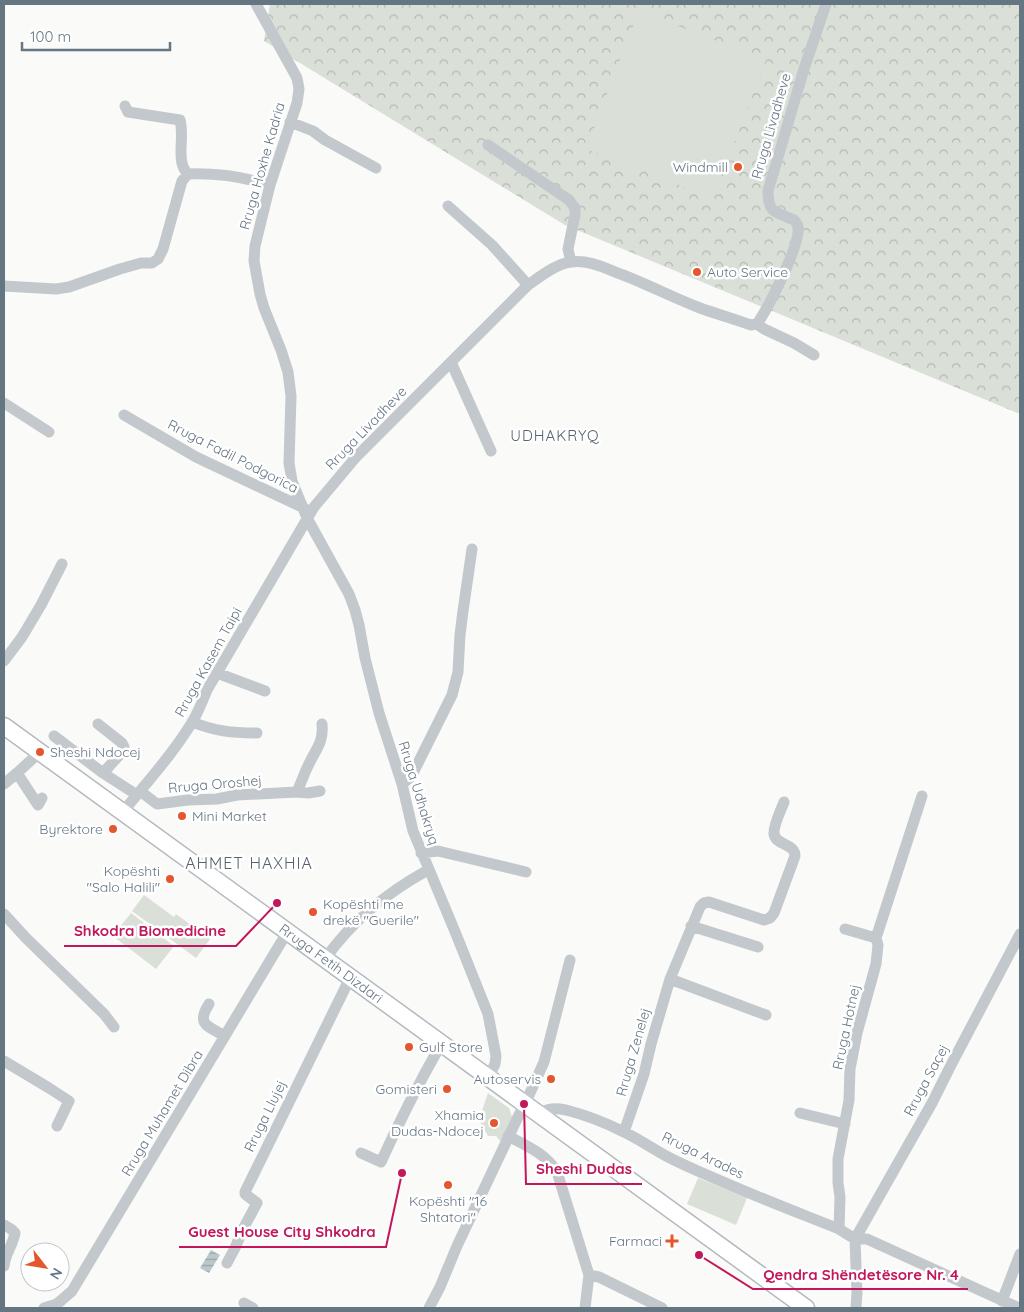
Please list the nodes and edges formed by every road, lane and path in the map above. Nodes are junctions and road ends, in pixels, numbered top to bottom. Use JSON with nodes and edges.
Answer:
{"nodes":[{"id":1,"x":256,"y":4,"type":"edge"},
{"id":2,"x":826,"y":4,"type":"edge"},
{"id":3,"x":125,"y":106,"type":"dead end"},
{"id":4,"x":290,"y":122,"type":"junction"},
{"id":5,"x":488,"y":145,"type":"dead end"},
{"id":6,"x":376,"y":168,"type":"dead end"},
{"id":7,"x":188,"y":174,"type":"junction"},
{"id":8,"x":270,"y":185,"type":"junction"},
{"id":9,"x":448,"y":206,"type":"dead end"},
{"id":10,"x":571,"y":262,"type":"junction"},
{"id":11,"x":528,"y":285,"type":"junction"},
{"id":12,"x":4,"y":286,"type":"edge"},
{"id":13,"x":758,"y":324,"type":"junction"},
{"id":14,"x":814,"y":355,"type":"dead end"},
{"id":15,"x":451,"y":362,"type":"junction"},
{"id":16,"x":4,"y":403,"type":"edge"},
{"id":17,"x":124,"y":415,"type":"dead end"},
{"id":18,"x":49,"y":432,"type":"dead end"},
{"id":19,"x":491,"y":451,"type":"dead end"},
{"id":20,"x":306,"y":513,"type":"junction"},
{"id":21,"x":472,"y":550,"type":"dead end"},
{"id":22,"x":62,"y":564,"type":"dead end"},
{"id":23,"x":4,"y":661,"type":"edge"},
{"id":24,"x":217,"y":674,"type":"junction"},
{"id":25,"x":265,"y":691,"type":"dead end"},
{"id":26,"x":192,"y":722,"type":"junction"},
{"id":27,"x":98,"y":724,"type":"dead end"},
{"id":28,"x":322,"y":724,"type":"dead end"},
{"id":29,"x":4,"y":726,"type":"edge"},
{"id":30,"x":257,"y":733,"type":"dead end"},
{"id":31,"x":54,"y":736,"type":"dead end"},
{"id":32,"x":40,"y":752,"type":"junction"},
{"id":33,"x":17,"y":773,"type":"junction"},
{"id":34,"x":103,"y":773,"type":"junction"},
{"id":35,"x":4,"y":784,"type":"edge"},
{"id":36,"x":402,"y":784,"type":"junction"},
{"id":37,"x":320,"y":791,"type":"dead end"},
{"id":38,"x":297,"y":792,"type":"junction"},
{"id":39,"x":138,"y":793,"type":"junction"},
{"id":40,"x":922,"y":796,"type":"dead end"},
{"id":41,"x":42,"y":798,"type":"dead end"},
{"id":42,"x":784,"y":802,"type":"dead end"},
{"id":43,"x":123,"y":812,"type":"junction"},
{"id":44,"x":421,"y":853,"type":"junction"},
{"id":45,"x":428,"y":870,"type":"junction"},
{"id":46,"x":526,"y":872,"type":"dead end"},
{"id":47,"x":4,"y":914,"type":"edge"},
{"id":48,"x":691,"y":926,"type":"junction"},
{"id":49,"x":845,"y":929,"type":"dead end"},
{"id":50,"x":288,"y":932,"type":"junction"},
{"id":51,"x":1020,"y":934,"type":"edge"},
{"id":52,"x":876,"y":938,"type":"junction"},
{"id":53,"x":758,"y":947,"type":"dead end"},
{"id":54,"x":325,"y":960,"type":"junction"},
{"id":55,"x":570,"y":960,"type":"dead end"},
{"id":56,"x":350,"y":978,"type":"junction"},
{"id":57,"x":670,"y":979,"type":"junction"},
{"id":58,"x":209,"y":1004,"type":"dead end"},
{"id":59,"x":766,"y":1015,"type":"dead end"},
{"id":60,"x":114,"y":1026,"type":"dead end"},
{"id":61,"x":225,"y":1036,"type":"junction"},
{"id":62,"x":441,"y":1044,"type":"junction"},
{"id":63,"x":4,"y":1062,"type":"edge"},
{"id":64,"x":488,"y":1078,"type":"junction"},
{"id":65,"x":524,"y":1104,"type":"junction"},
{"id":66,"x":800,"y":1113,"type":"dead end"},
{"id":67,"x":538,"y":1114,"type":"junction"},
{"id":68,"x":845,"y":1124,"type":"junction"},
{"id":69,"x":56,"y":1126,"type":"dead end"},
{"id":70,"x":624,"y":1132,"type":"junction"},
{"id":71,"x":508,"y":1136,"type":"junction"},
{"id":72,"x":361,"y":1153,"type":"dead end"},
{"id":73,"x":4,"y":1225,"type":"edge"},
{"id":74,"x":840,"y":1229,"type":"junction"},
{"id":75,"x":856,"y":1238,"type":"junction"},
{"id":76,"x":1020,"y":1254,"type":"edge"},
{"id":77,"x":227,"y":1263,"type":"dead end"},
{"id":78,"x":4,"y":1266,"type":"edge"},
{"id":79,"x":589,"y":1275,"type":"junction"},
{"id":80,"x":1002,"y":1301,"type":"junction"},
{"id":81,"x":44,"y":1308,"type":"edge"},
{"id":82,"x":429,"y":1308,"type":"edge"},
{"id":83,"x":585,"y":1308,"type":"edge"},
{"id":84,"x":662,"y":1308,"type":"edge"},
{"id":85,"x":806,"y":1308,"type":"edge"},
{"id":86,"x":856,"y":1308,"type":"edge"},
{"id":87,"x":1019,"y":1308,"type":"edge"}],
"edges":[{"from":1,"to":4,"type":"street","name":"Rruga Hoxhe Kadria"},
{"from":2,"to":13,"type":"street","name":"Rruga Livadheve"},
{"from":3,"to":7,"type":"street"},
{"from":4,"to":6,"type":"street"},
{"from":4,"to":8,"type":"street","name":"Rruga Hoxhe Kadria"},
{"from":5,"to":10,"type":"street"},
{"from":7,"to":8,"type":"street"},
{"from":7,"to":12,"type":"street"},
{"from":8,"to":20,"type":"street","name":"Rruga Hoxhe Kadria"},
{"from":9,"to":11,"type":"street"},
{"from":10,"to":11,"type":"street","name":"Rruga Livadheve"},
{"from":10,"to":13,"type":"street"},
{"from":11,"to":15,"type":"street","name":"Rruga Livadheve"},
{"from":13,"to":14,"type":"street"},
{"from":15,"to":19,"type":"street"},
{"from":15,"to":20,"type":"street","name":"Rruga Livadheve"},
{"from":16,"to":18,"type":"street"},
{"from":17,"to":20,"type":"street","name":"Rruga Fadil Podgorica"},
{"from":20,"to":24,"type":"street","name":"Rruga Kasem Taipi"},
{"from":20,"to":36,"type":"street","name":"Rruga Udhakryq"},
{"from":21,"to":36,"type":"street"},
{"from":22,"to":23,"type":"street"},
{"from":24,"to":25,"type":"street"},
{"from":24,"to":26,"type":"street","name":"Rruga Kasem Taipi"},
{"from":26,"to":30,"type":"street"},
{"from":26,"to":39,"type":"street","name":"Rruga Kasem Taipi"},
{"from":27,"to":34,"type":"street"},
{"from":28,"to":38,"type":"street"},
{"from":29,"to":32,"type":"main road","name":"Rruga Fetih Dizdari"},
{"from":31,"to":34,"type":"street"},
{"from":32,"to":33,"type":"street"},
{"from":32,"to":43,"type":"main road","name":"Rruga Fetih Dizdari"},
{"from":33,"to":35,"type":"street"},
{"from":33,"to":41,"type":"street"},
{"from":34,"to":39,"type":"street"},
{"from":36,"to":44,"type":"street","name":"Rruga Udhakryq"},
{"from":37,"to":38,"type":"street","name":"Rruga Oroshej"},
{"from":38,"to":39,"type":"street","name":"Rruga Oroshej"},
{"from":39,"to":43,"type":"street","name":"Rruga Kasem Taipi"},
{"from":40,"to":52,"type":"street","name":"Rruga Hotnej"},
{"from":42,"to":48,"type":"street","name":"Rruga Zenelej"},
{"from":43,"to":50,"type":"main road","name":"Rruga Fetih Dizdari"},
{"from":44,"to":45,"type":"street","name":"Rruga Udhakryq"},
{"from":44,"to":46,"type":"street"},
{"from":45,"to":54,"type":"street"},
{"from":45,"to":64,"type":"street","name":"Rruga Udhakryq"},
{"from":47,"to":60,"type":"street"},
{"from":48,"to":53,"type":"street"},
{"from":48,"to":57,"type":"street","name":"Rruga Zenelej"},
{"from":49,"to":52,"type":"street"},
{"from":50,"to":54,"type":"main road","name":"Rruga Fetih Dizdari"},
{"from":50,"to":61,"type":"street","name":"Rruga Muhamet Dibra"},
{"from":51,"to":75,"type":"street","name":"Rruga Saçej"},
{"from":52,"to":68,"type":"street","name":"Rruga Hotnej"},
{"from":54,"to":56,"type":"main road","name":"Rruga Fetih Dizdari"},
{"from":55,"to":65,"type":"street"},
{"from":56,"to":62,"type":"main road","name":"Rruga Fetih Dizdari"},
{"from":56,"to":77,"type":"street","name":"Rruga Llujej"},
{"from":57,"to":59,"type":"street"},
{"from":57,"to":70,"type":"street","name":"Rruga Zenelej"},
{"from":58,"to":61,"type":"street"},
{"from":61,"to":81,"type":"street","name":"Rruga Muhamet Dibra"},
{"from":62,"to":64,"type":"main road","name":"Rruga Fetih Dizdari"},
{"from":62,"to":72,"type":"street"},
{"from":63,"to":69,"type":"street"},
{"from":64,"to":65,"type":"main road","name":"Rruga Fetih Dizdari"},
{"from":65,"to":67,"type":"main road","name":"Rruga Fetih Dizdari"},
{"from":65,"to":71,"type":"street"},
{"from":66,"to":68,"type":"street"},
{"from":67,"to":70,"type":"street","name":"Rruga Arades"},
{"from":67,"to":85,"type":"main road","name":"Rruga Fetih Dizdari"},
{"from":68,"to":74,"type":"street","name":"Rruga Hotnej"},
{"from":70,"to":74,"type":"street","name":"Rruga Arades"},
{"from":71,"to":79,"type":"street"},
{"from":71,"to":82,"type":"street"},
{"from":73,"to":78,"type":"street"},
{"from":74,"to":75,"type":"street","name":"Rruga Arades"},
{"from":75,"to":80,"type":"street","name":"Rruga Arades"},
{"from":75,"to":86,"type":"street"},
{"from":76,"to":80,"type":"street"},
{"from":79,"to":83,"type":"street"},
{"from":79,"to":84,"type":"street"},
{"from":80,"to":87,"type":"street","name":"Rruga Arades"}]}
